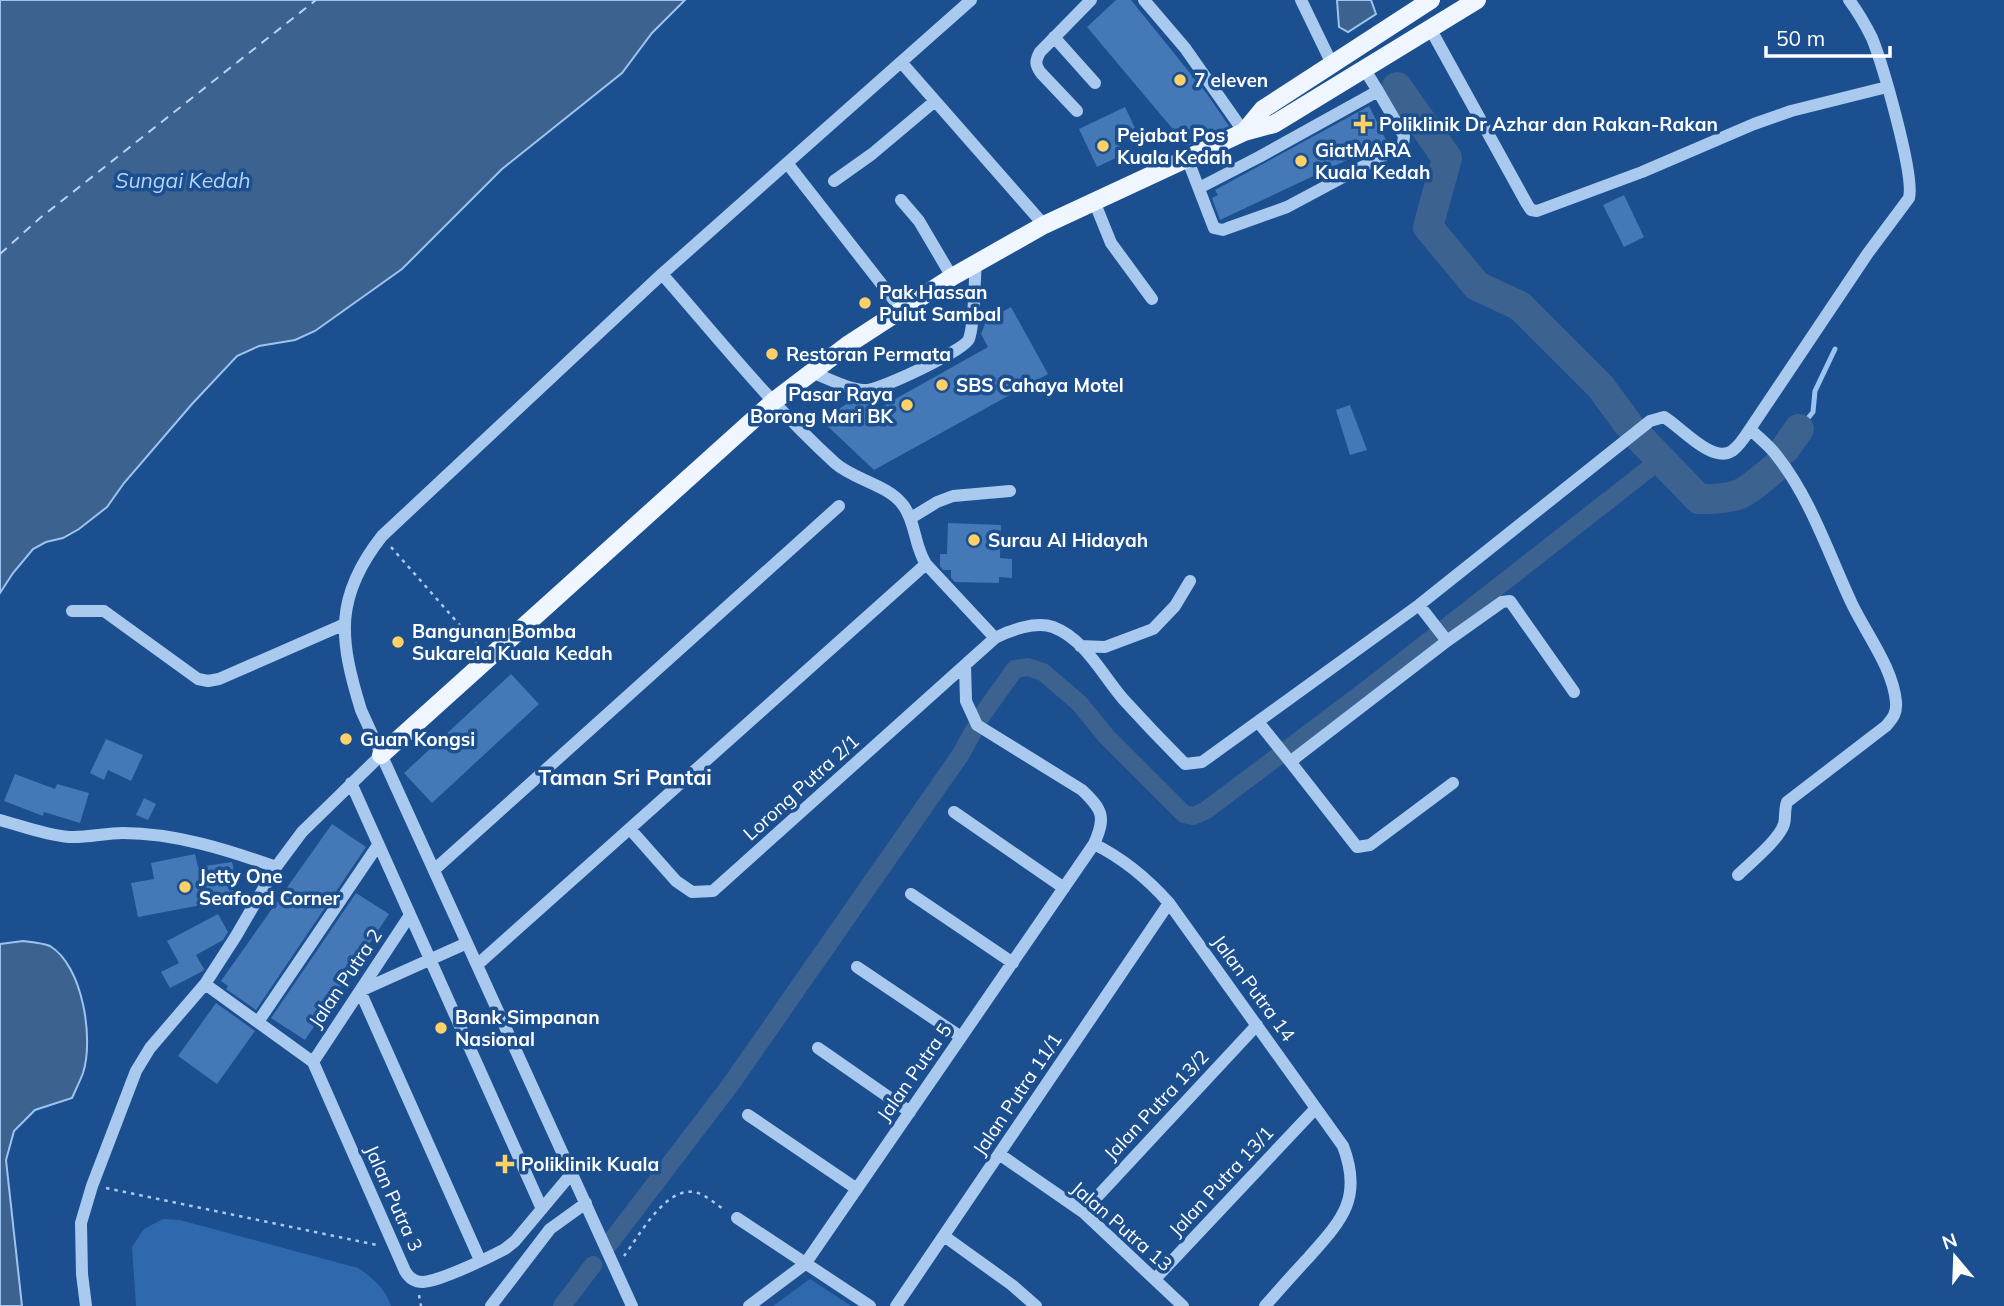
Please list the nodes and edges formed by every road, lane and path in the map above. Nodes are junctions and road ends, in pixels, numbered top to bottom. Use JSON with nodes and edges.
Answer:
{"nodes":[{"id":1,"x":971,"y":0,"type":"edge"},
{"id":2,"x":1091,"y":0,"type":"edge"},
{"id":3,"x":1144,"y":0,"type":"edge"},
{"id":4,"x":1301,"y":0,"type":"edge"},
{"id":5,"x":1431,"y":0,"type":"edge"},
{"id":6,"x":1477,"y":0,"type":"edge"},
{"id":7,"x":1849,"y":0,"type":"edge"},
{"id":8,"x":1431,"y":30,"type":"junction"},
{"id":9,"x":1054,"y":37,"type":"junction"},
{"id":10,"x":901,"y":62,"type":"junction"},
{"id":11,"x":1332,"y":64,"type":"junction"},
{"id":12,"x":1365,"y":70,"type":"junction"},
{"id":13,"x":1095,"y":83,"type":"dead end"},
{"id":14,"x":1887,"y":87,"type":"junction"},
{"id":15,"x":1378,"y":91,"type":"junction"},
{"id":16,"x":935,"y":101,"type":"junction"},
{"id":17,"x":1077,"y":111,"type":"dead end"},
{"id":18,"x":1244,"y":131,"type":"junction"},
{"id":19,"x":1187,"y":158,"type":"junction"},
{"id":20,"x":787,"y":163,"type":"junction"},
{"id":21,"x":834,"y":181,"type":"dead end"},
{"id":22,"x":1199,"y":188,"type":"junction"},
{"id":23,"x":901,"y":200,"type":"dead end"},
{"id":24,"x":1094,"y":201,"type":"junction"},
{"id":25,"x":1044,"y":225,"type":"junction"},
{"id":26,"x":976,"y":262,"type":"junction"},
{"id":27,"x":662,"y":274,"type":"junction"},
{"id":28,"x":952,"y":277,"type":"junction"},
{"id":29,"x":1152,"y":299,"type":"dead end"},
{"id":30,"x":901,"y":309,"type":"junction"},
{"id":31,"x":811,"y":372,"type":"junction"},
{"id":32,"x":774,"y":401,"type":"junction"},
{"id":33,"x":1750,"y":429,"type":"junction"},
{"id":34,"x":1010,"y":491,"type":"dead end"},
{"id":35,"x":839,"y":506,"type":"dead end"},
{"id":36,"x":911,"y":518,"type":"junction"},
{"id":37,"x":382,"y":536,"type":"junction"},
{"id":38,"x":926,"y":564,"type":"junction"},
{"id":39,"x":1190,"y":581,"type":"dead end"},
{"id":40,"x":1419,"y":605,"type":"junction"},
{"id":41,"x":72,"y":611,"type":"dead end"},
{"id":42,"x":345,"y":624,"type":"junction"},
{"id":43,"x":1443,"y":635,"type":"junction"},
{"id":44,"x":995,"y":638,"type":"junction"},
{"id":45,"x":1080,"y":646,"type":"junction"},
{"id":46,"x":489,"y":659,"type":"junction"},
{"id":47,"x":965,"y":665,"type":"junction"},
{"id":48,"x":1574,"y":692,"type":"dead end"},
{"id":49,"x":1259,"y":723,"type":"junction"},
{"id":50,"x":382,"y":755,"type":"junction"},
{"id":51,"x":1288,"y":759,"type":"junction"},
{"id":52,"x":351,"y":783,"type":"junction"},
{"id":53,"x":1453,"y":783,"type":"dead end"},
{"id":54,"x":954,"y":812,"type":"dead end"},
{"id":55,"x":0,"y":820,"type":"edge"},
{"id":56,"x":630,"y":829,"type":"junction"},
{"id":57,"x":1094,"y":844,"type":"junction"},
{"id":58,"x":378,"y":845,"type":"junction"},
{"id":59,"x":276,"y":867,"type":"junction"},
{"id":60,"x":434,"y":870,"type":"junction"},
{"id":61,"x":1738,"y":875,"type":"dead end"},
{"id":62,"x":1064,"y":888,"type":"junction"},
{"id":63,"x":911,"y":894,"type":"dead end"},
{"id":64,"x":1169,"y":903,"type":"junction"},
{"id":65,"x":410,"y":915,"type":"junction"},
{"id":66,"x":467,"y":943,"type":"junction"},
{"id":67,"x":430,"y":960,"type":"junction"},
{"id":68,"x":1013,"y":963,"type":"junction"},
{"id":69,"x":477,"y":965,"type":"junction"},
{"id":70,"x":857,"y":967,"type":"dead end"},
{"id":71,"x":205,"y":984,"type":"junction"},
{"id":72,"x":360,"y":991,"type":"junction"},
{"id":73,"x":258,"y":1022,"type":"junction"},
{"id":74,"x":1257,"y":1025,"type":"junction"},
{"id":75,"x":961,"y":1037,"type":"junction"},
{"id":76,"x":818,"y":1048,"type":"dead end"},
{"id":77,"x":313,"y":1062,"type":"junction"},
{"id":78,"x":1316,"y":1108,"type":"junction"},
{"id":79,"x":910,"y":1112,"type":"junction"},
{"id":80,"x":748,"y":1115,"type":"dead end"},
{"id":81,"x":999,"y":1154,"type":"junction"},
{"id":82,"x":572,"y":1173,"type":"junction"},
{"id":83,"x":92,"y":1186,"type":"junction"},
{"id":84,"x":856,"y":1189,"type":"junction"},
{"id":85,"x":586,"y":1203,"type":"junction"},
{"id":86,"x":542,"y":1209,"type":"junction"},
{"id":87,"x":1083,"y":1212,"type":"junction"},
{"id":88,"x":737,"y":1218,"type":"joint"},
{"id":89,"x":944,"y":1236,"type":"junction"},
{"id":90,"x":395,"y":1249,"type":"junction"},
{"id":91,"x":480,"y":1260,"type":"junction"},
{"id":92,"x":804,"y":1264,"type":"junction"},
{"id":93,"x":615,"y":1267,"type":"junction"},
{"id":94,"x":1155,"y":1279,"type":"junction"},
{"id":95,"x":86,"y":1306,"type":"edge"},
{"id":96,"x":491,"y":1306,"type":"edge"},
{"id":97,"x":632,"y":1306,"type":"edge"},
{"id":98,"x":749,"y":1306,"type":"edge"},
{"id":99,"x":870,"y":1306,"type":"edge"},
{"id":100,"x":896,"y":1306,"type":"edge"},
{"id":101,"x":1036,"y":1306,"type":"edge"},
{"id":102,"x":1183,"y":1306,"type":"edge"},
{"id":103,"x":1265,"y":1306,"type":"edge"}],
"edges":[{"from":1,"to":10,"type":"street"},
{"from":2,"to":9,"type":"street"},
{"from":3,"to":18,"type":"street"},
{"from":4,"to":11,"type":"street"},
{"from":5,"to":11,"type":"main road"},
{"from":6,"to":8,"type":"main road"},
{"from":7,"to":14,"type":"street"},
{"from":8,"to":12,"type":"main road"},
{"from":8,"to":14,"type":"street"},
{"from":9,"to":13,"type":"street"},
{"from":9,"to":17,"type":"street"},
{"from":10,"to":16,"type":"street"},
{"from":10,"to":20,"type":"street"},
{"from":11,"to":18,"type":"main road"},
{"from":12,"to":15,"type":"street"},
{"from":12,"to":18,"type":"main road"},
{"from":14,"to":33,"type":"street"},
{"from":15,"to":22,"type":"street"},
{"from":15,"to":22,"type":"street"},
{"from":16,"to":21,"type":"street"},
{"from":16,"to":25,"type":"street"},
{"from":18,"to":19,"type":"main road"},
{"from":19,"to":22,"type":"street"},
{"from":19,"to":24,"type":"main road"},
{"from":20,"to":27,"type":"street"},
{"from":20,"to":30,"type":"street"},
{"from":23,"to":28,"type":"street"},
{"from":24,"to":25,"type":"main road"},
{"from":24,"to":29,"type":"street"},
{"from":25,"to":26,"type":"main road"},
{"from":26,"to":28,"type":"main road"},
{"from":26,"to":31,"type":"street"},
{"from":27,"to":32,"type":"street"},
{"from":27,"to":37,"type":"street"},
{"from":28,"to":30,"type":"main road"},
{"from":30,"to":31,"type":"main road"},
{"from":31,"to":32,"type":"main road"},
{"from":32,"to":36,"type":"street"},
{"from":32,"to":46,"type":"main road"},
{"from":33,"to":40,"type":"street"},
{"from":33,"to":61,"type":"street"},
{"from":34,"to":36,"type":"street"},
{"from":35,"to":60,"type":"street"},
{"from":36,"to":38,"type":"street"},
{"from":37,"to":42,"type":"street"},
{"from":37,"to":46,"type":"path"},
{"from":38,"to":44,"type":"street"},
{"from":38,"to":56,"type":"street"},
{"from":39,"to":45,"type":"street"},
{"from":40,"to":43,"type":"street"},
{"from":40,"to":49,"type":"street"},
{"from":41,"to":42,"type":"street"},
{"from":42,"to":50,"type":"street"},
{"from":43,"to":48,"type":"street"},
{"from":43,"to":51,"type":"street"},
{"from":44,"to":45,"type":"street"},
{"from":44,"to":47,"type":"street","name":"Lorong Putra 2/1"},
{"from":45,"to":49,"type":"street"},
{"from":46,"to":50,"type":"main road"},
{"from":47,"to":56,"type":"street","name":"Lorong Putra 2/1"},
{"from":47,"to":57,"type":"street"},
{"from":49,"to":51,"type":"street"},
{"from":50,"to":52,"type":"street"},
{"from":50,"to":60,"type":"street"},
{"from":51,"to":53,"type":"street"},
{"from":52,"to":58,"type":"street"},
{"from":52,"to":59,"type":"street"},
{"from":54,"to":62,"type":"street"},
{"from":55,"to":59,"type":"street"},
{"from":56,"to":69,"type":"street"},
{"from":57,"to":62,"type":"street","name":"Jalan Putra 5"},
{"from":57,"to":64,"type":"street","name":"Jalan Putra 14"},
{"from":58,"to":65,"type":"street"},
{"from":58,"to":73,"type":"street"},
{"from":59,"to":71,"type":"street"},
{"from":60,"to":66,"type":"street"},
{"from":62,"to":68,"type":"street","name":"Jalan Putra 5"},
{"from":63,"to":68,"type":"street"},
{"from":64,"to":74,"type":"street","name":"Jalan Putra 14"},
{"from":64,"to":81,"type":"street","name":"Jalan Putra 11/1"},
{"from":65,"to":67,"type":"street"},
{"from":65,"to":72,"type":"street","name":"Jalan Putra 2"},
{"from":66,"to":67,"type":"street"},
{"from":66,"to":69,"type":"street"},
{"from":67,"to":72,"type":"street"},
{"from":67,"to":86,"type":"street"},
{"from":68,"to":75,"type":"street","name":"Jalan Putra 5"},
{"from":69,"to":82,"type":"street"},
{"from":70,"to":75,"type":"street"},
{"from":71,"to":73,"type":"street"},
{"from":71,"to":83,"type":"street"},
{"from":72,"to":77,"type":"street","name":"Jalan Putra 2"},
{"from":72,"to":91,"type":"street"},
{"from":73,"to":77,"type":"street"},
{"from":74,"to":78,"type":"street","name":"Jalan Putra 14"},
{"from":74,"to":87,"type":"street","name":"Jalan Putra 13/2"},
{"from":75,"to":79,"type":"street","name":"Jalan Putra 5"},
{"from":76,"to":79,"type":"street"},
{"from":77,"to":90,"type":"street","name":"Jalan Putra 3"},
{"from":78,"to":94,"type":"street","name":"Jalan Putra 13/1"},
{"from":78,"to":103,"type":"street","name":"Jalan Putra 14"},
{"from":79,"to":84,"type":"street","name":"Jalan Putra 5"},
{"from":80,"to":84,"type":"street"},
{"from":81,"to":87,"type":"street","name":"Jalan Putra 13"},
{"from":81,"to":89,"type":"street","name":"Jalan Putra 11/1"},
{"from":82,"to":85,"type":"street"},
{"from":82,"to":86,"type":"street","name":"Jalan Putra 3"},
{"from":83,"to":90,"type":"path"},
{"from":83,"to":95,"type":"street"},
{"from":84,"to":92,"type":"street","name":"Jalan Putra 5"},
{"from":85,"to":93,"type":"street"},
{"from":85,"to":96,"type":"street"},
{"from":86,"to":91,"type":"street","name":"Jalan Putra 3"},
{"from":87,"to":94,"type":"street","name":"Jalan Putra 13"},
{"from":88,"to":92,"type":"street"},
{"from":88,"to":93,"type":"path"},
{"from":89,"to":100,"type":"street","name":"Jalan Putra 11/1"},
{"from":89,"to":101,"type":"street"},
{"from":90,"to":91,"type":"street","name":"Jalan Putra 3"},
{"from":92,"to":98,"type":"street","name":"Jalan Putra 5"},
{"from":92,"to":99,"type":"street"},
{"from":93,"to":97,"type":"street"},
{"from":94,"to":102,"type":"street","name":"Jalan Putra 13"}]}
